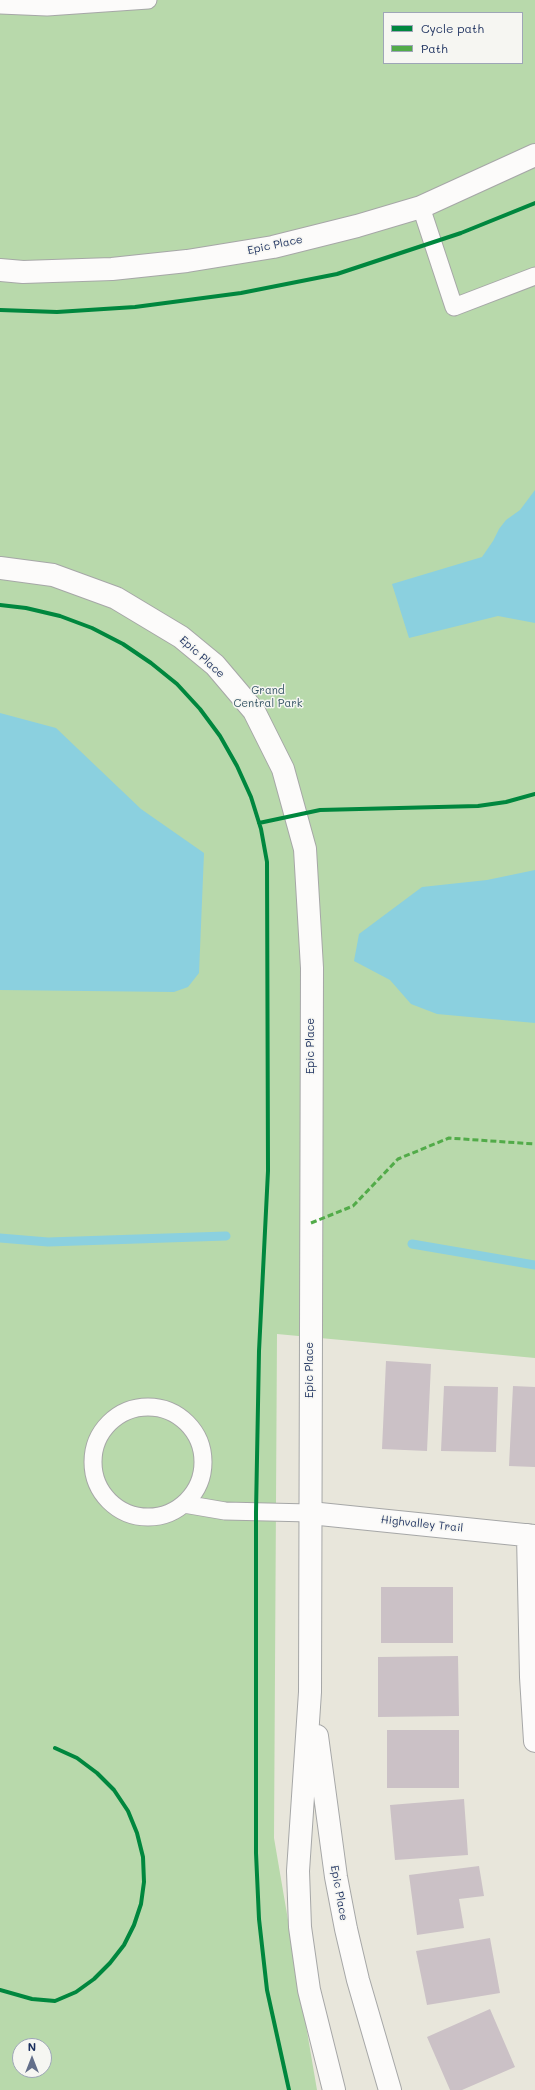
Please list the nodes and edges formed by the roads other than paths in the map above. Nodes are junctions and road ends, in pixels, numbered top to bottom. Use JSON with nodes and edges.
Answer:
{"nodes":[{"id":1,"x":148,"y":0,"type":"edge"},
{"id":2,"x":0,"y":5,"type":"edge"},
{"id":3,"x":535,"y":155,"type":"edge"},
{"id":4,"x":421,"y":207,"type":"junction"},
{"id":5,"x":0,"y":270,"type":"edge"},
{"id":6,"x":535,"y":276,"type":"edge"},
{"id":7,"x":0,"y":568,"type":"edge"},
{"id":8,"x":184,"y":1504,"type":"junction"},
{"id":9,"x":310,"y":1513,"type":"junction"},
{"id":10,"x":531,"y":1535,"type":"edge"},
{"id":11,"x":310,"y":1692,"type":"junction"},
{"id":12,"x":535,"y":1741,"type":"edge"},
{"id":13,"x":334,"y":2090,"type":"edge"},
{"id":14,"x":390,"y":2090,"type":"edge"}],
"edges":[{"from":1,"to":2,"type":"lane"},
{"from":3,"to":4,"type":"street","name":"Epic Place"},
{"from":4,"to":5,"type":"street","name":"Epic Place"},
{"from":4,"to":6,"type":"lane"},
{"from":7,"to":9,"type":"street","name":"Epic Place"},
{"from":8,"to":8,"type":"lane"},
{"from":8,"to":9,"type":"lane"},
{"from":9,"to":10,"type":"street","name":"Highvalley Trail"},
{"from":9,"to":11,"type":"street","name":"Epic Place"},
{"from":10,"to":12,"type":"street"},
{"from":11,"to":13,"type":"street","name":"Epic Place"},
{"from":11,"to":14,"type":"street","name":"Epic Place"}]}
